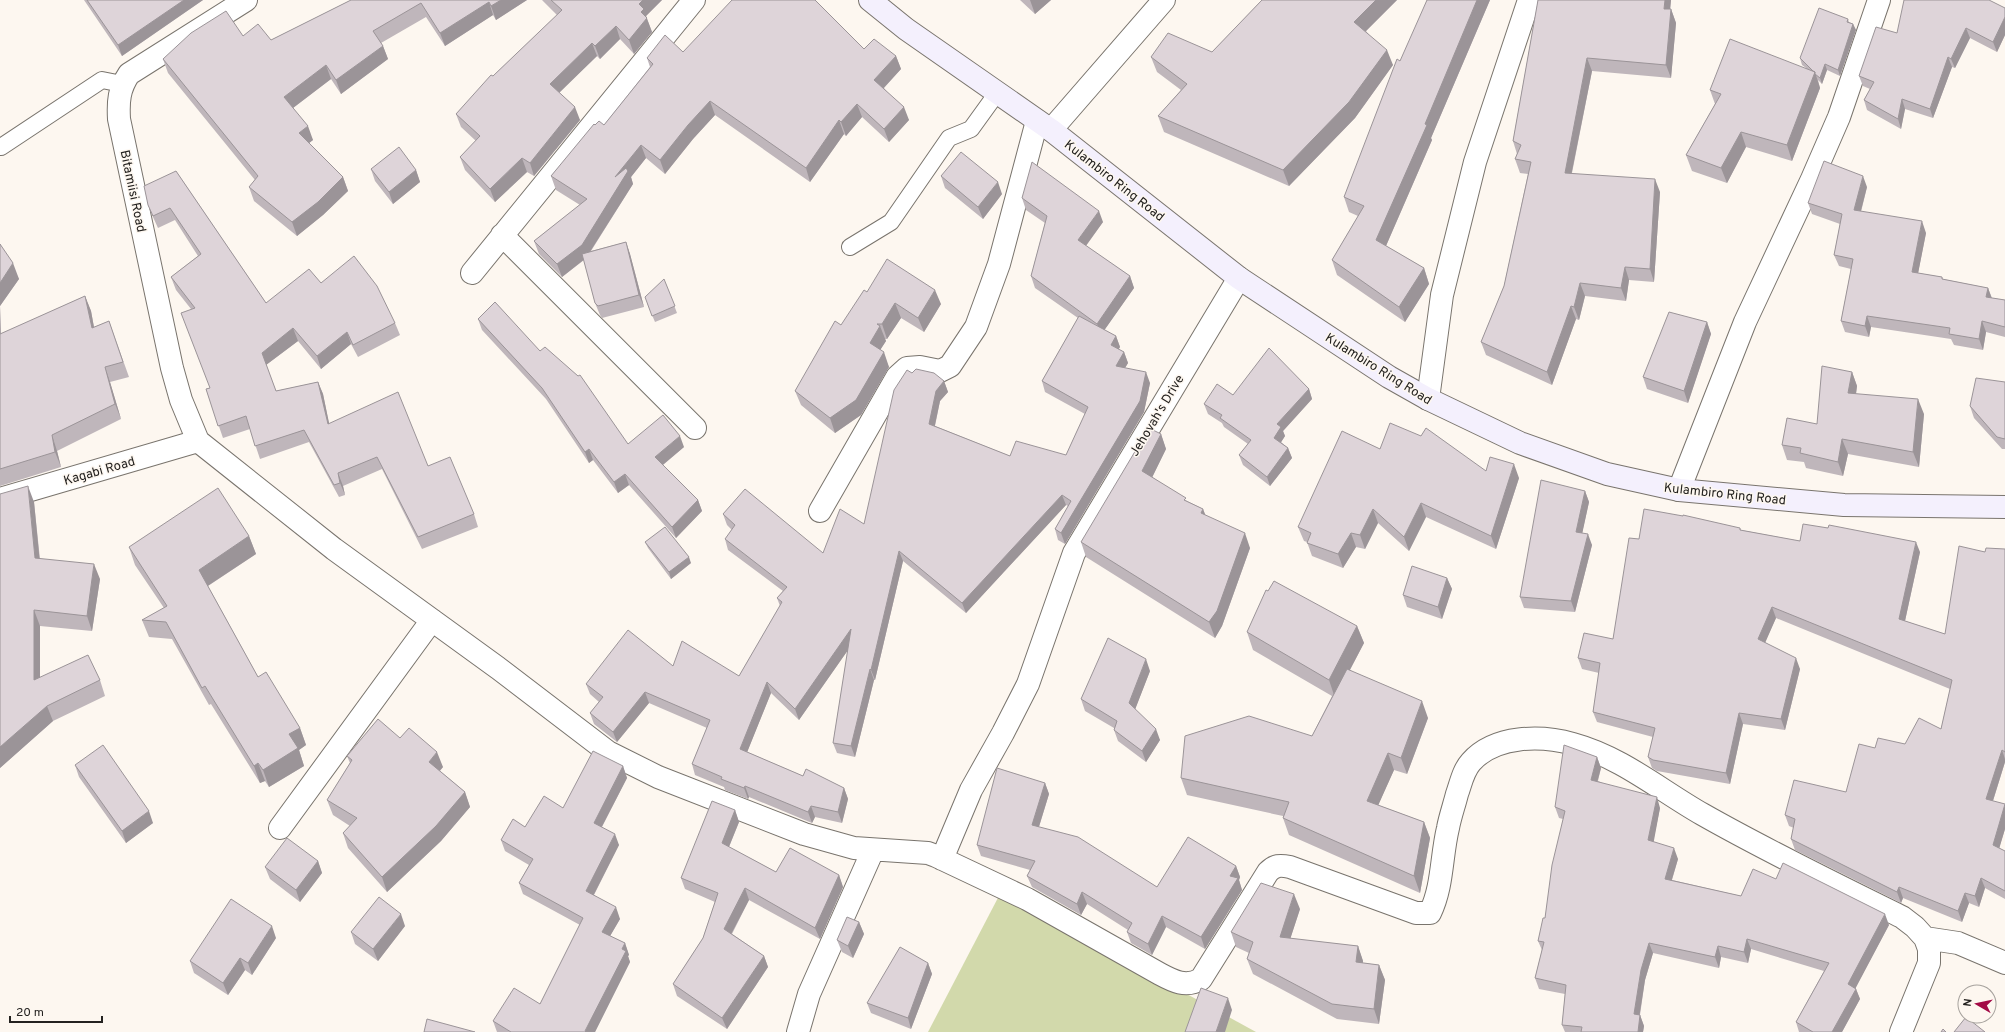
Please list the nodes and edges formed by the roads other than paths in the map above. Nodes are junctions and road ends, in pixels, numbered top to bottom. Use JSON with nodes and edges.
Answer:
{"nodes":[{"id":1,"x":246,"y":0,"type":"edge"},
{"id":2,"x":694,"y":0,"type":"edge"},
{"id":3,"x":870,"y":0,"type":"edge"},
{"id":4,"x":1164,"y":0,"type":"edge"},
{"id":5,"x":1529,"y":0,"type":"edge"},
{"id":6,"x":1879,"y":0,"type":"edge"},
{"id":7,"x":122,"y":84,"type":"junction"},
{"id":8,"x":997,"y":93,"type":"junction"},
{"id":9,"x":1044,"y":125,"type":"junction"},
{"id":10,"x":1,"y":147,"type":"edge"},
{"id":11,"x":502,"y":235,"type":"junction"},
{"id":12,"x":850,"y":247,"type":"dead end"},
{"id":13,"x":472,"y":273,"type":"dead end"},
{"id":14,"x":1239,"y":278,"type":"junction"},
{"id":15,"x":1428,"y":399,"type":"junction"},
{"id":16,"x":695,"y":428,"type":"dead end"},
{"id":17,"x":198,"y":441,"type":"junction"},
{"id":18,"x":1679,"y":490,"type":"junction"},
{"id":19,"x":0,"y":499,"type":"edge"},
{"id":20,"x":2005,"y":507,"type":"edge"},
{"id":21,"x":820,"y":511,"type":"dead end"},
{"id":22,"x":432,"y":620,"type":"junction"},
{"id":23,"x":280,"y":828,"type":"dead end"},
{"id":24,"x":873,"y":850,"type":"junction"},
{"id":25,"x":942,"y":859,"type":"junction"},
{"id":26,"x":1925,"y":938,"type":"junction"},
{"id":27,"x":2005,"y":963,"type":"edge"},
{"id":28,"x":798,"y":1032,"type":"edge"},
{"id":29,"x":1901,"y":1032,"type":"edge"}],
"edges":[{"from":1,"to":7,"type":"street"},
{"from":2,"to":11,"type":"street"},
{"from":3,"to":8,"type":"street","name":"Kulambiro Ring Road"},
{"from":4,"to":9,"type":"street"},
{"from":5,"to":15,"type":"street"},
{"from":6,"to":18,"type":"street"},
{"from":7,"to":10,"type":"lane"},
{"from":7,"to":17,"type":"street","name":"Bitamiisi Road"},
{"from":8,"to":9,"type":"street","name":"Kulambiro Ring Road"},
{"from":8,"to":12,"type":"lane"},
{"from":9,"to":14,"type":"street","name":"Kulambiro Ring Road"},
{"from":9,"to":21,"type":"street"},
{"from":11,"to":13,"type":"street"},
{"from":11,"to":16,"type":"street"},
{"from":14,"to":15,"type":"street","name":"Kulambiro Ring Road"},
{"from":14,"to":25,"type":"street","name":"Jehovah's Drive"},
{"from":15,"to":18,"type":"street","name":"Kulambiro Ring Road"},
{"from":17,"to":19,"type":"street","name":"Kagabi Road"},
{"from":17,"to":22,"type":"street"},
{"from":18,"to":20,"type":"street","name":"Kulambiro Ring Road"},
{"from":22,"to":23,"type":"street"},
{"from":22,"to":24,"type":"street"},
{"from":24,"to":25,"type":"street"},
{"from":24,"to":28,"type":"street"},
{"from":25,"to":26,"type":"street"},
{"from":26,"to":27,"type":"street"},
{"from":26,"to":29,"type":"street"}]}
